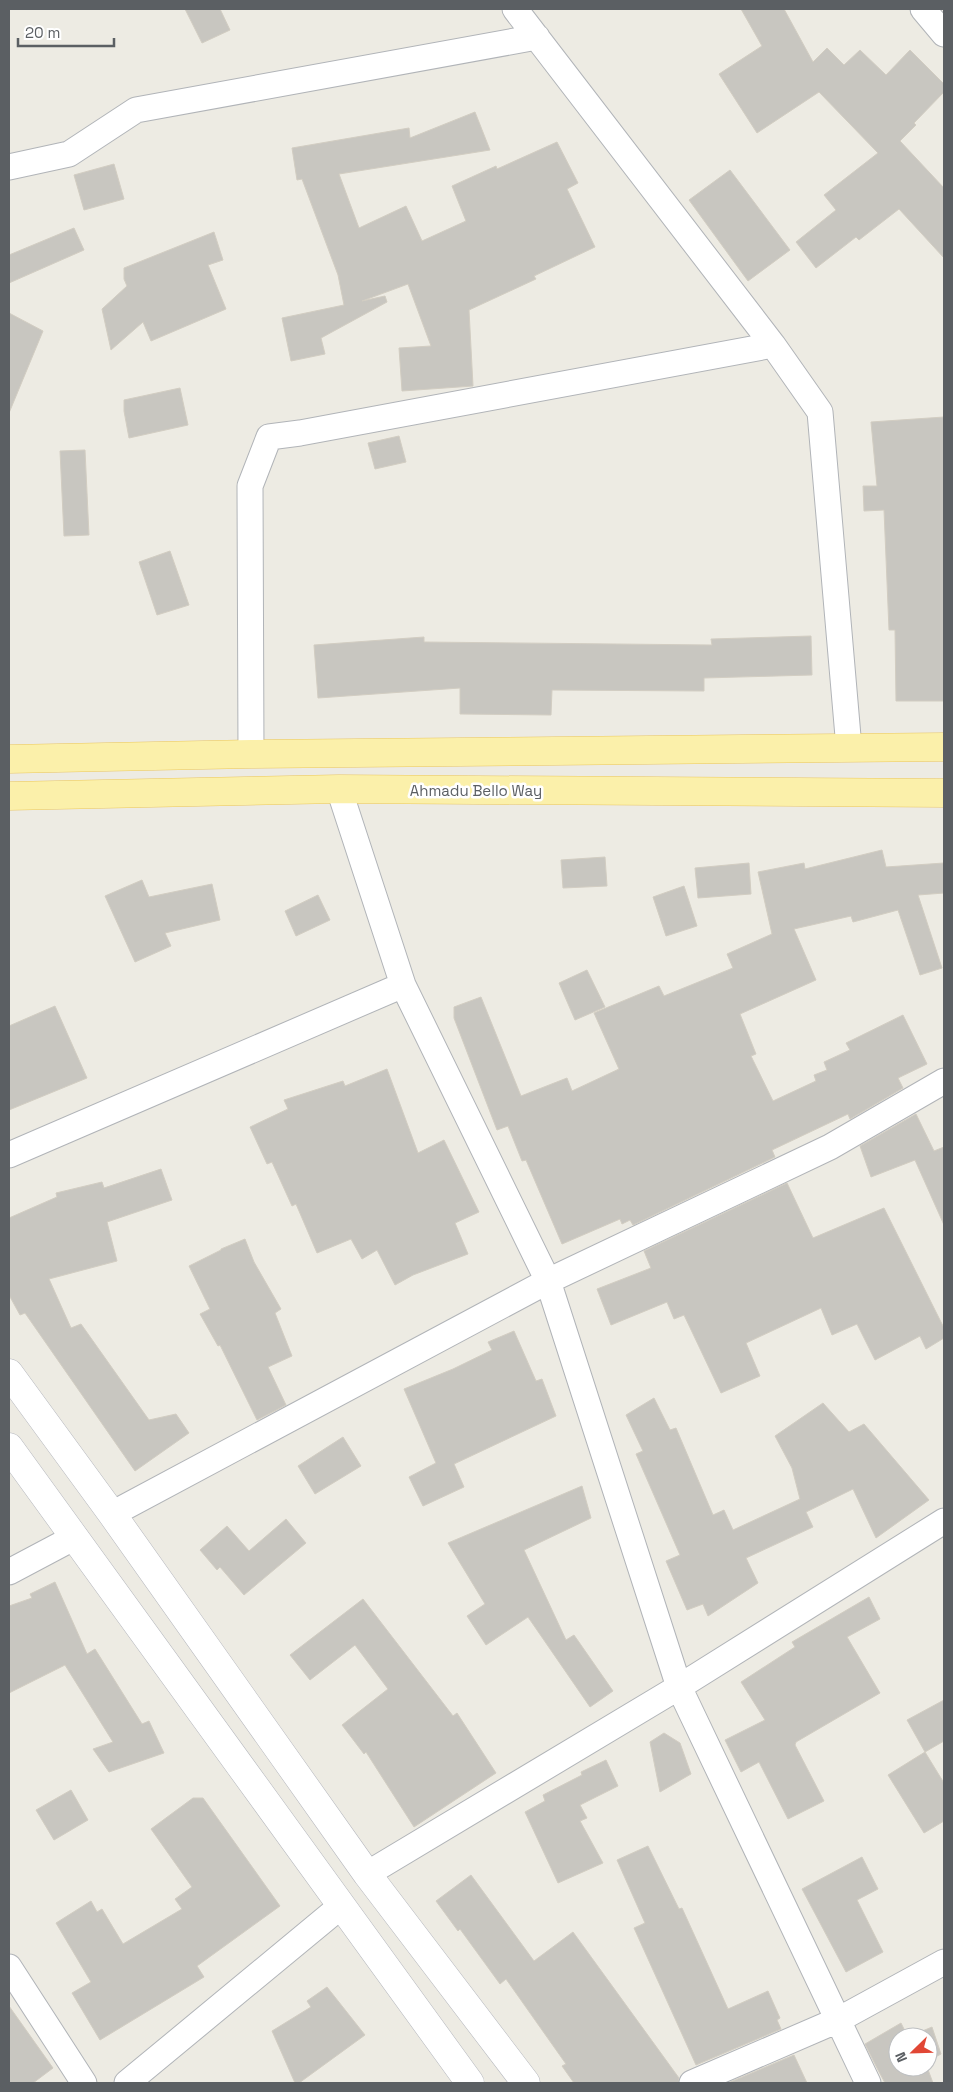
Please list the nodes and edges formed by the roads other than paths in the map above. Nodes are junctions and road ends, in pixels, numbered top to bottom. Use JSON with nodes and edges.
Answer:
{"nodes":[{"id":1,"x":515,"y":9,"type":"edge"},
{"id":2,"x":923,"y":9,"type":"edge"},
{"id":3,"x":944,"y":34,"type":"edge"},
{"id":4,"x":537,"y":37,"type":"junction"},
{"id":5,"x":9,"y":167,"type":"edge"},
{"id":6,"x":773,"y":345,"type":"junction"},
{"id":7,"x":944,"y":747,"type":"edge"},
{"id":8,"x":849,"y":748,"type":"junction"},
{"id":9,"x":252,"y":754,"type":"junction"},
{"id":10,"x":9,"y":759,"type":"edge"},
{"id":11,"x":339,"y":789,"type":"junction"},
{"id":12,"x":944,"y":793,"type":"edge"},
{"id":13,"x":9,"y":796,"type":"edge"},
{"id":14,"x":403,"y":985,"type":"junction"},
{"id":15,"x":944,"y":1081,"type":"edge"},
{"id":16,"x":9,"y":1155,"type":"edge"},
{"id":17,"x":548,"y":1282,"type":"junction"},
{"id":18,"x":9,"y":1373,"type":"edge"},
{"id":19,"x":9,"y":1447,"type":"edge"},
{"id":20,"x":112,"y":1514,"type":"junction"},
{"id":21,"x":944,"y":1521,"type":"edge"},
{"id":22,"x":75,"y":1537,"type":"junction"},
{"id":23,"x":9,"y":1572,"type":"edge"},
{"id":24,"x":679,"y":1687,"type":"junction"},
{"id":25,"x":367,"y":1874,"type":"junction"},
{"id":26,"x":341,"y":1906,"type":"junction"},
{"id":27,"x":944,"y":1962,"type":"edge"},
{"id":28,"x":9,"y":1967,"type":"edge"},
{"id":29,"x":838,"y":2020,"type":"junction"},
{"id":30,"x":84,"y":2083,"type":"edge"},
{"id":31,"x":127,"y":2083,"type":"edge"},
{"id":32,"x":470,"y":2083,"type":"edge"},
{"id":33,"x":526,"y":2083,"type":"edge"},
{"id":34,"x":692,"y":2083,"type":"edge"},
{"id":35,"x":868,"y":2083,"type":"edge"}],
"edges":[{"from":1,"to":4,"type":"street"},
{"from":2,"to":3,"type":"street"},
{"from":4,"to":5,"type":"street"},
{"from":4,"to":6,"type":"street"},
{"from":6,"to":8,"type":"street"},
{"from":6,"to":9,"type":"street"},
{"from":7,"to":8,"type":"main road"},
{"from":8,"to":9,"type":"main road"},
{"from":9,"to":10,"type":"main road"},
{"from":11,"to":12,"type":"main road","name":"Ahmadu Bello Way"},
{"from":11,"to":13,"type":"main road","name":"Ahmadu Bello Way"},
{"from":11,"to":14,"type":"street"},
{"from":14,"to":16,"type":"street"},
{"from":14,"to":17,"type":"street"},
{"from":15,"to":17,"type":"street"},
{"from":17,"to":20,"type":"street"},
{"from":17,"to":24,"type":"street"},
{"from":18,"to":20,"type":"street"},
{"from":19,"to":22,"type":"street"},
{"from":20,"to":25,"type":"street"},
{"from":21,"to":24,"type":"street"},
{"from":22,"to":23,"type":"street"},
{"from":22,"to":26,"type":"street"},
{"from":24,"to":25,"type":"street"},
{"from":24,"to":29,"type":"street"},
{"from":25,"to":33,"type":"street"},
{"from":26,"to":31,"type":"street"},
{"from":26,"to":32,"type":"street"},
{"from":27,"to":29,"type":"street"},
{"from":28,"to":30,"type":"street"},
{"from":29,"to":34,"type":"street"},
{"from":29,"to":35,"type":"street"}]}
